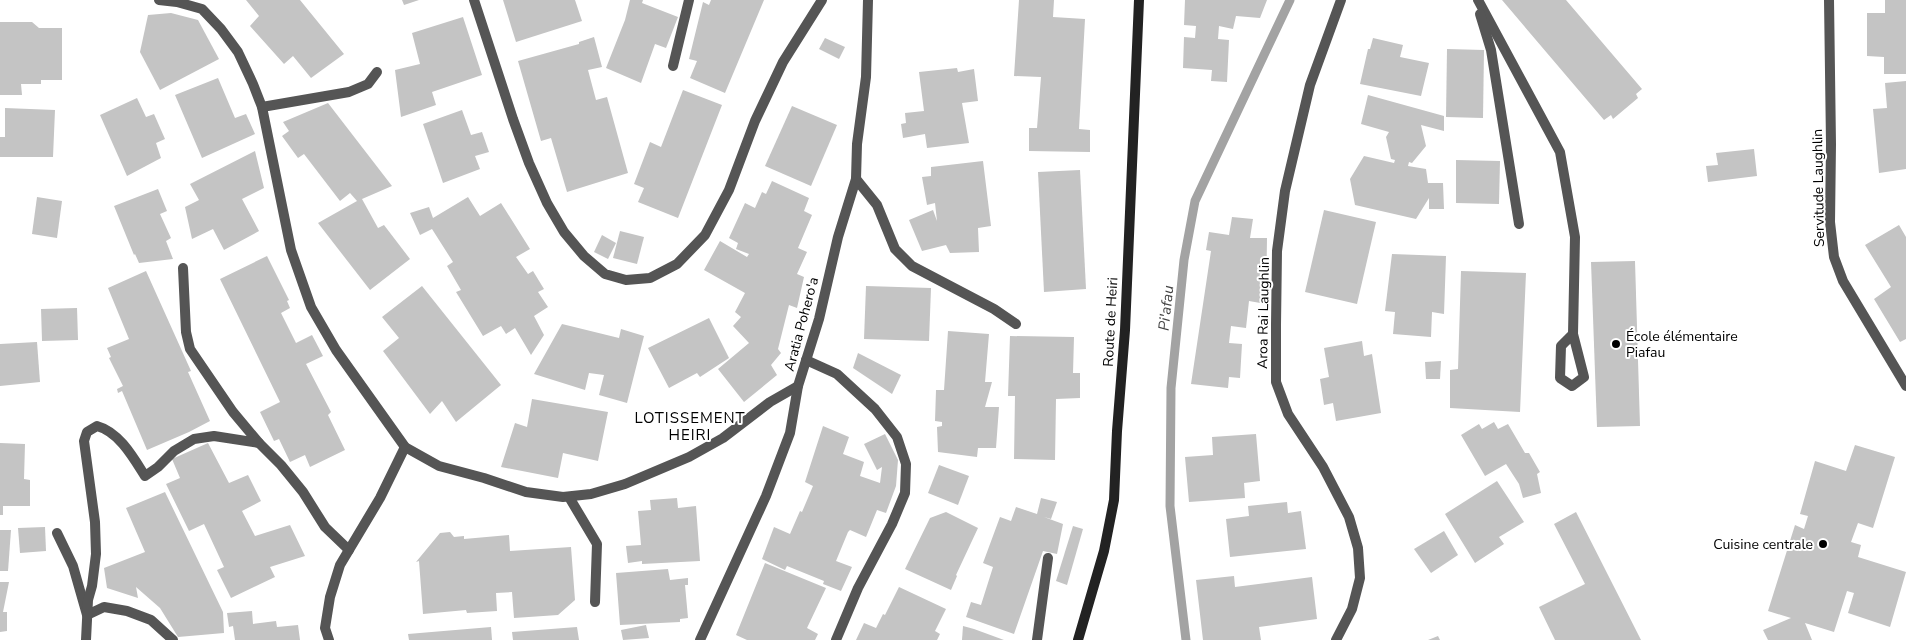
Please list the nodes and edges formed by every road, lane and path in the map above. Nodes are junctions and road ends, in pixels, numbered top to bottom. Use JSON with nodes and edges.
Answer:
{"nodes":[{"id":1,"x":159,"y":0,"type":"edge"},
{"id":2,"x":474,"y":0,"type":"edge"},
{"id":3,"x":690,"y":0,"type":"edge"},
{"id":4,"x":822,"y":0,"type":"edge"},
{"id":5,"x":868,"y":0,"type":"edge"},
{"id":6,"x":1139,"y":0,"type":"edge"},
{"id":7,"x":1341,"y":0,"type":"edge"},
{"id":8,"x":1477,"y":0,"type":"edge"},
{"id":9,"x":1829,"y":0,"type":"edge"},
{"id":10,"x":203,"y":4,"type":"edge"},
{"id":11,"x":673,"y":66,"type":"dead end"},
{"id":12,"x":376,"y":72,"type":"dead end"},
{"id":13,"x":262,"y":107,"type":"junction"},
{"id":14,"x":856,"y":179,"type":"junction"},
{"id":15,"x":1519,"y":224,"type":"dead end"},
{"id":16,"x":183,"y":268,"type":"dead end"},
{"id":17,"x":1016,"y":324,"type":"dead end"},
{"id":18,"x":1573,"y":334,"type":"dead end"},
{"id":19,"x":806,"y":360,"type":"junction"},
{"id":20,"x":798,"y":386,"type":"junction"},
{"id":21,"x":1906,"y":386,"type":"edge"},
{"id":22,"x":259,"y":443,"type":"junction"},
{"id":23,"x":405,"y":448,"type":"junction"},
{"id":24,"x":569,"y":497,"type":"junction"},
{"id":25,"x":58,"y":533,"type":"dead end"},
{"id":26,"x":349,"y":550,"type":"junction"},
{"id":27,"x":1048,"y":558,"type":"dead end"},
{"id":28,"x":595,"y":602,"type":"dead end"},
{"id":29,"x":87,"y":615,"type":"junction"},
{"id":30,"x":86,"y":640,"type":"edge"},
{"id":31,"x":173,"y":640,"type":"edge"},
{"id":32,"x":328,"y":640,"type":"edge"},
{"id":33,"x":700,"y":640,"type":"edge"},
{"id":34,"x":836,"y":640,"type":"edge"},
{"id":35,"x":1037,"y":640,"type":"edge"},
{"id":36,"x":1078,"y":640,"type":"edge"},
{"id":37,"x":1336,"y":640,"type":"edge"}],
"edges":[{"from":1,"to":10,"type":"street"},
{"from":2,"to":4,"type":"street"},
{"from":3,"to":11,"type":"street"},
{"from":5,"to":14,"type":"street","name":"Aratia Pohero'a"},
{"from":6,"to":36,"type":"main road","name":"Route de Heiri"},
{"from":7,"to":37,"type":"street","name":"Aroa Rai Laughlin"},
{"from":8,"to":15,"type":"street"},
{"from":8,"to":18,"type":"street"},
{"from":9,"to":21,"type":"street","name":"Servitude Laughlin"},
{"from":10,"to":13,"type":"street"},
{"from":12,"to":13,"type":"street"},
{"from":13,"to":23,"type":"street"},
{"from":14,"to":17,"type":"street"},
{"from":14,"to":19,"type":"street","name":"Aratia Pohero'a"},
{"from":16,"to":22,"type":"street"},
{"from":19,"to":20,"type":"street","name":"Aratia Pohero'a"},
{"from":19,"to":34,"type":"street"},
{"from":20,"to":24,"type":"street"},
{"from":20,"to":33,"type":"street","name":"Aratia Pohero'a"},
{"from":22,"to":26,"type":"street"},
{"from":22,"to":29,"type":"street"},
{"from":23,"to":24,"type":"street"},
{"from":23,"to":26,"type":"street"},
{"from":24,"to":28,"type":"street"},
{"from":25,"to":29,"type":"street"},
{"from":26,"to":32,"type":"street"},
{"from":27,"to":35,"type":"street"},
{"from":29,"to":30,"type":"street"},
{"from":29,"to":31,"type":"street"}]}
